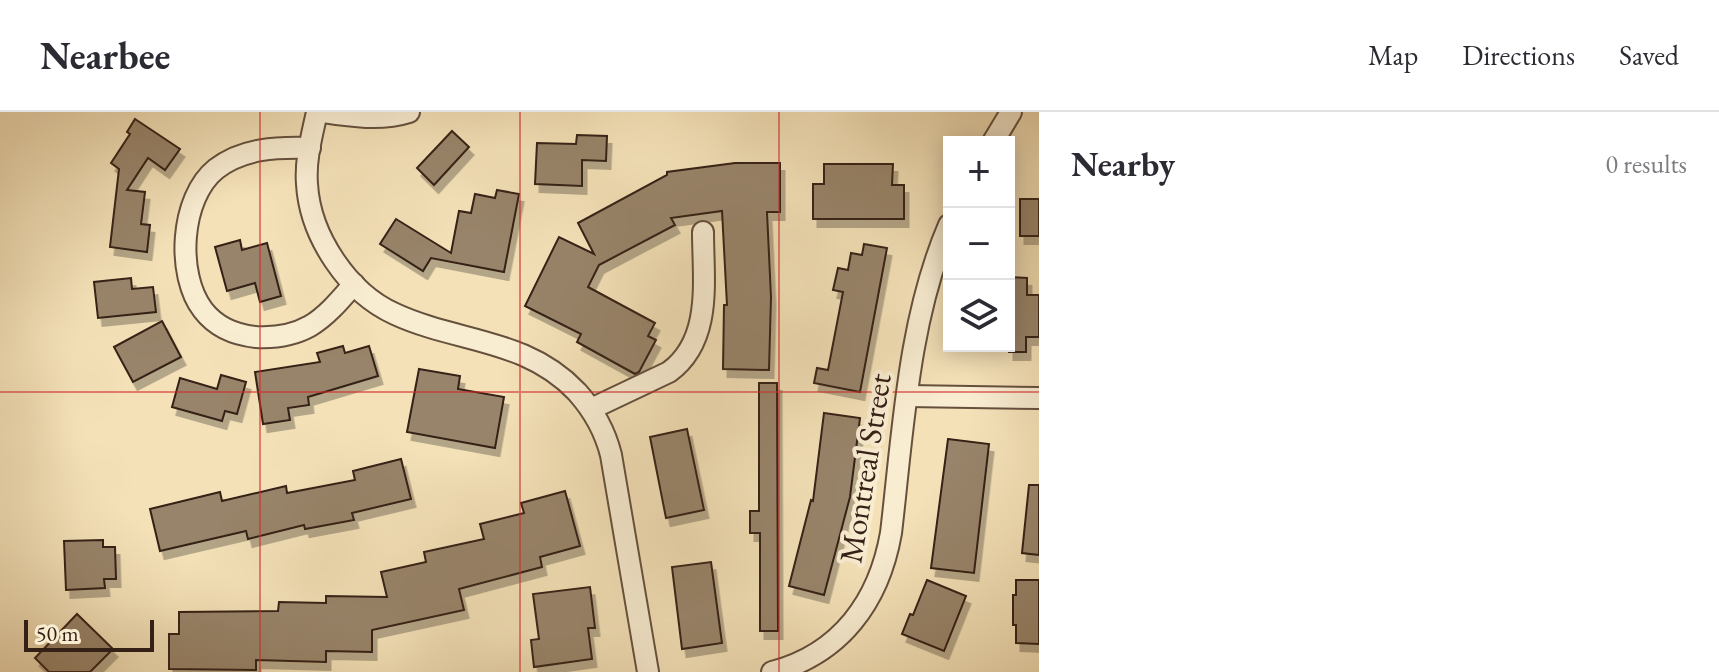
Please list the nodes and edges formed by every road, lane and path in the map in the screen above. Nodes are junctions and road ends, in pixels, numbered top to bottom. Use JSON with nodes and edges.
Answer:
{"nodes":[{"id":1,"x":319,"y":112,"type":"edge"},
{"id":2,"x":409,"y":112,"type":"edge"},
{"id":3,"x":1011,"y":112,"type":"edge"},
{"id":4,"x":997,"y":136,"type":"edge"},
{"id":5,"x":310,"y":148,"type":"junction"},
{"id":6,"x":703,"y":232,"type":"dead end"},
{"id":7,"x":943,"y":243,"type":"edge"},
{"id":8,"x":354,"y":284,"type":"junction"},
{"id":9,"x":908,"y":396,"type":"junction"},
{"id":10,"x":1039,"y":398,"type":"edge"},
{"id":11,"x":591,"y":409,"type":"junction"},
{"id":12,"x":648,"y":672,"type":"edge"},
{"id":13,"x":772,"y":672,"type":"edge"}],
"edges":[{"from":1,"to":2,"type":"street"},
{"from":1,"to":5,"type":"street"},
{"from":3,"to":4,"type":"street"},
{"from":5,"to":8,"type":"street"},
{"from":5,"to":8,"type":"street"},
{"from":6,"to":11,"type":"street"},
{"from":7,"to":9,"type":"street","name":"Montreal Street"},
{"from":8,"to":11,"type":"street"},
{"from":9,"to":10,"type":"street"},
{"from":9,"to":13,"type":"street","name":"Montreal Street"},
{"from":11,"to":12,"type":"street"}]}
